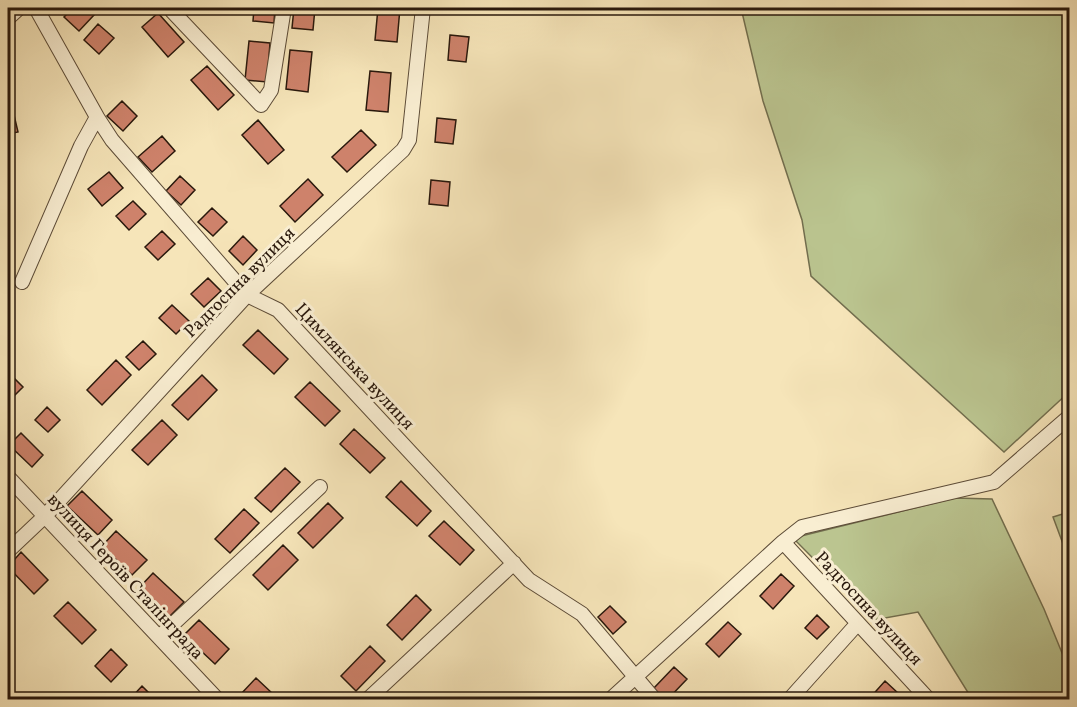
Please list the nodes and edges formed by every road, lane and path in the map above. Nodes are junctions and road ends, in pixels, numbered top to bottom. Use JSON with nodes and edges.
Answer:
{"nodes":[{"id":1,"x":19,"y":8,"type":"edge"},
{"id":2,"x":36,"y":8,"type":"edge"},
{"id":3,"x":284,"y":8,"type":"edge"},
{"id":4,"x":423,"y":8,"type":"edge"},
{"id":5,"x":172,"y":11,"type":"dead end"},
{"id":6,"x":8,"y":18,"type":"edge"},
{"id":7,"x":97,"y":117,"type":"junction"},
{"id":8,"x":22,"y":282,"type":"dead end"},
{"id":9,"x":247,"y":295,"type":"junction"},
{"id":10,"x":1070,"y":416,"type":"edge"},
{"id":11,"x":8,"y":477,"type":"edge"},
{"id":12,"x":320,"y":487,"type":"dead end"},
{"id":13,"x":45,"y":516,"type":"junction"},
{"id":14,"x":783,"y":542,"type":"junction"},
{"id":15,"x":8,"y":551,"type":"edge"},
{"id":16,"x":514,"y":563,"type":"junction"},
{"id":17,"x":858,"y":623,"type":"junction"},
{"id":18,"x":159,"y":637,"type":"junction"},
{"id":19,"x":634,"y":676,"type":"junction"},
{"id":20,"x":218,"y":699,"type":"edge"},
{"id":21,"x":367,"y":699,"type":"edge"},
{"id":22,"x":610,"y":699,"type":"edge"},
{"id":23,"x":655,"y":699,"type":"edge"},
{"id":24,"x":789,"y":699,"type":"edge"},
{"id":25,"x":929,"y":699,"type":"edge"}],
"edges":[{"from":1,"to":6,"type":"street"},
{"from":2,"to":7,"type":"street","name":"Цимлянська вулиця"},
{"from":3,"to":5,"type":"street"},
{"from":4,"to":9,"type":"street","name":"Радгоспна вулиця"},
{"from":7,"to":8,"type":"street"},
{"from":7,"to":9,"type":"street","name":"Цимлянська вулиця"},
{"from":9,"to":13,"type":"street","name":"Радгоспна вулиця"},
{"from":9,"to":16,"type":"street","name":"Цимлянська вулиця"},
{"from":10,"to":14,"type":"street"},
{"from":11,"to":13,"type":"street","name":"вулиця Героїв Сталінграда"},
{"from":12,"to":18,"type":"street"},
{"from":13,"to":15,"type":"street","name":"Радгоспна вулиця"},
{"from":13,"to":18,"type":"street","name":"вулиця Героїв Сталінграда"},
{"from":14,"to":17,"type":"street","name":"Радгоспна вулиця"},
{"from":14,"to":19,"type":"street"},
{"from":16,"to":19,"type":"street","name":"Цимлянська вулиця"},
{"from":16,"to":21,"type":"street"},
{"from":17,"to":24,"type":"street"},
{"from":17,"to":25,"type":"street","name":"Радгоспна вулиця"},
{"from":18,"to":20,"type":"street","name":"вулиця Героїв Сталінграда"},
{"from":19,"to":22,"type":"street"},
{"from":19,"to":23,"type":"street","name":"Цимлянська вулиця"}]}
